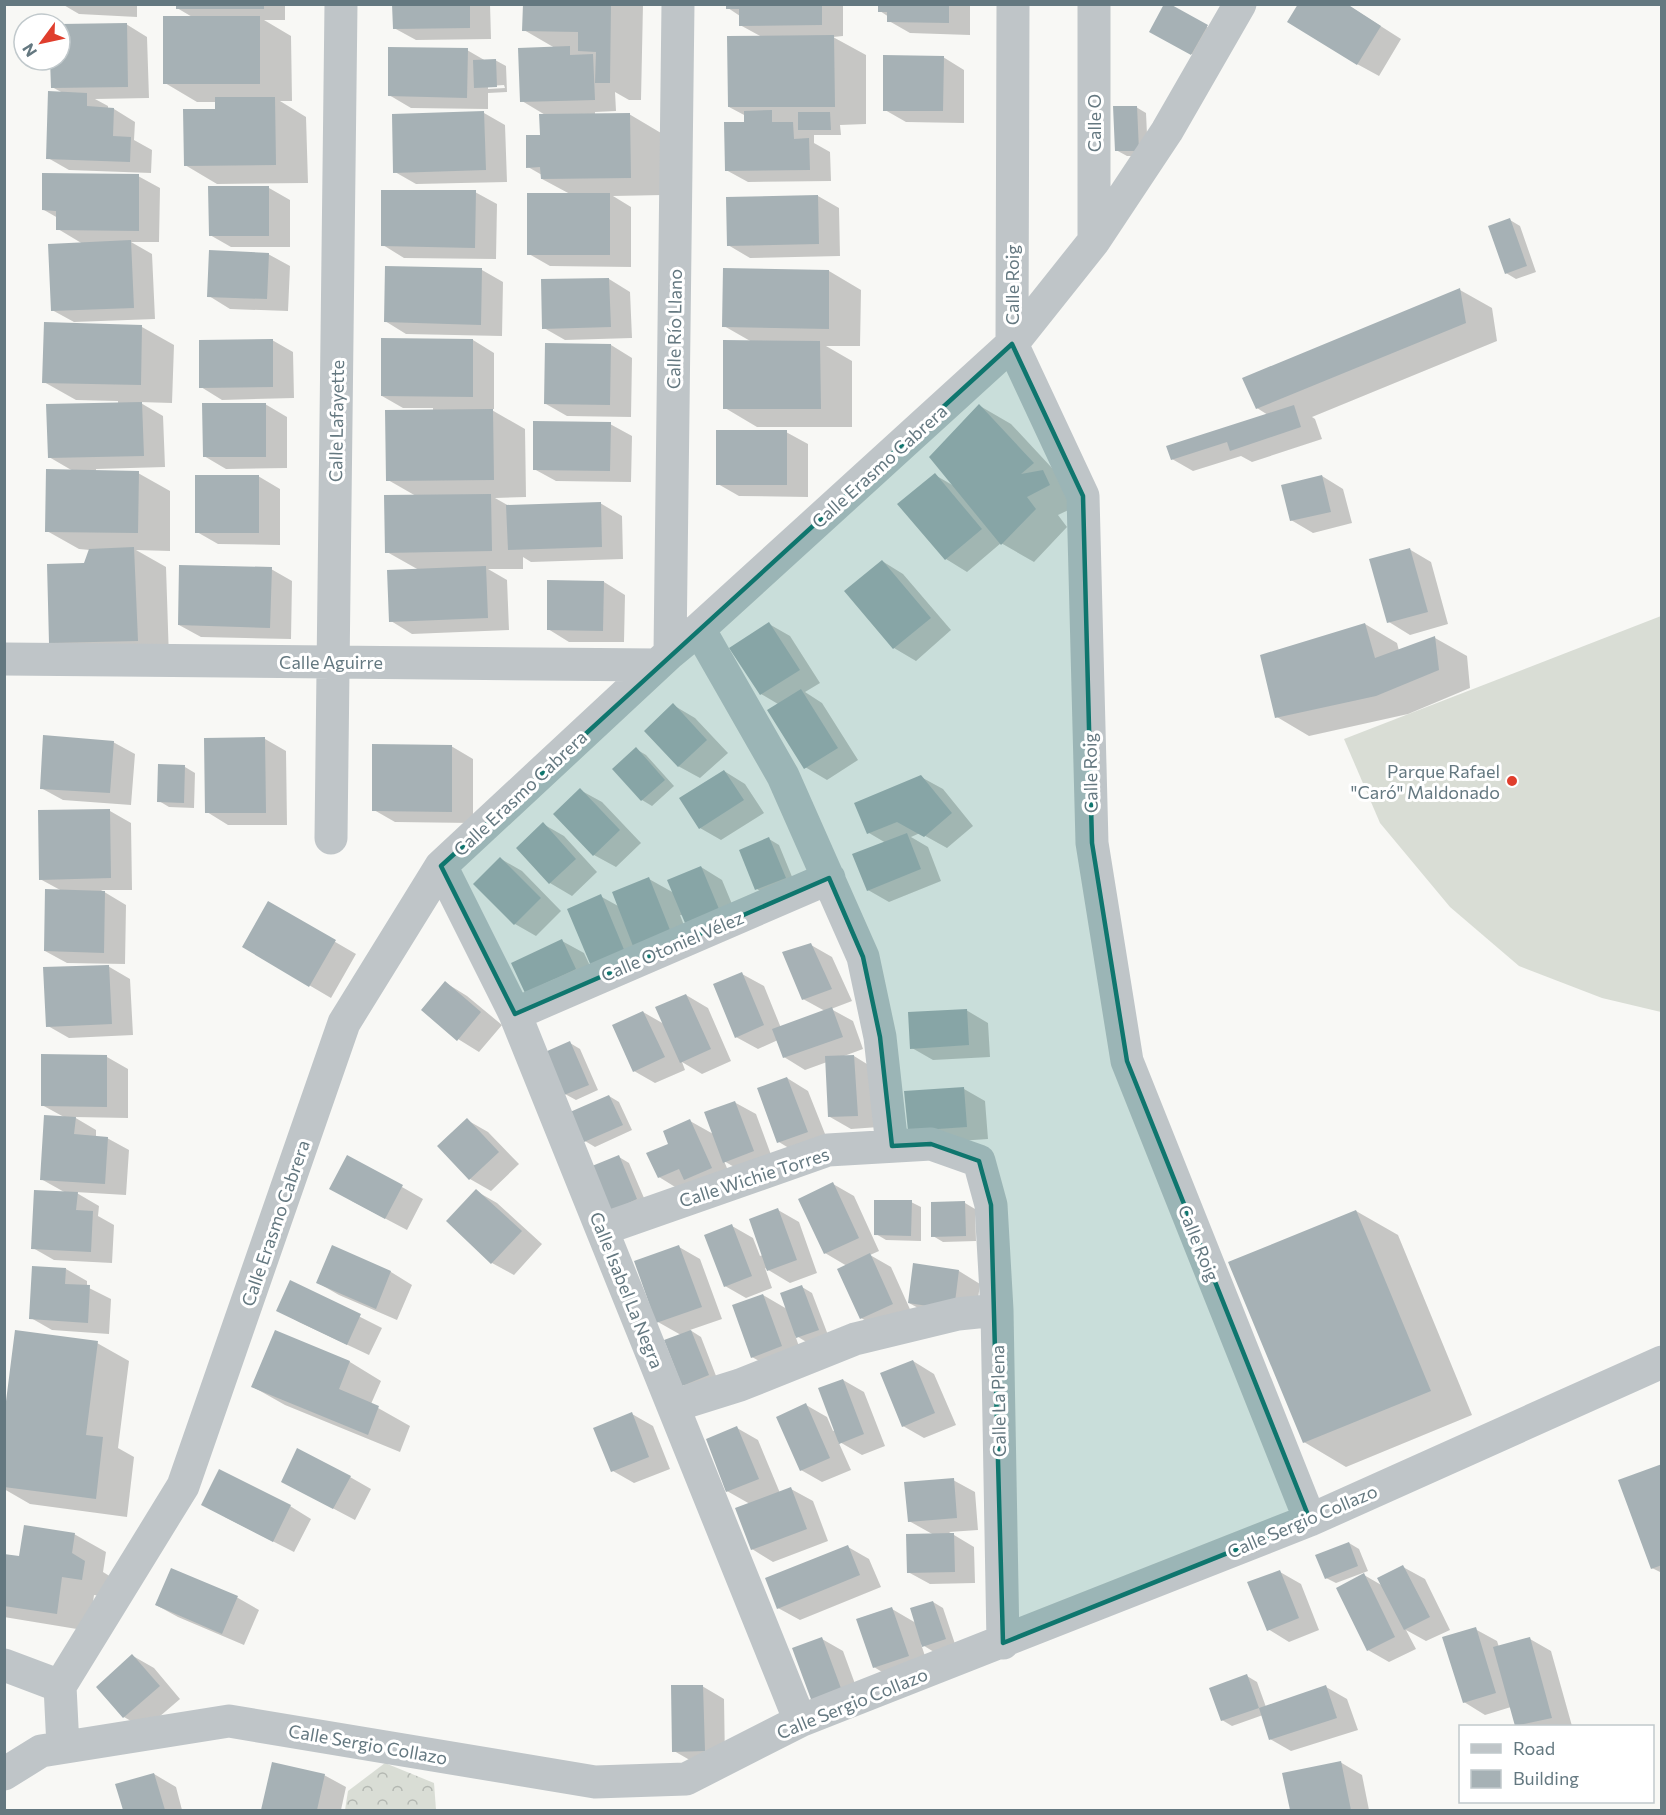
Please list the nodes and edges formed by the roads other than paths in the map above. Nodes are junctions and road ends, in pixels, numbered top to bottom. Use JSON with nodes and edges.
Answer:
{"nodes":[{"id":1,"x":341,"y":4,"type":"edge"},
{"id":2,"x":678,"y":4,"type":"edge"},
{"id":3,"x":1013,"y":4,"type":"edge"},
{"id":4,"x":1094,"y":4,"type":"edge"},
{"id":5,"x":1240,"y":4,"type":"edge"},
{"id":6,"x":1094,"y":241,"type":"junction"},
{"id":7,"x":1012,"y":344,"type":"junction"},
{"id":8,"x":699,"y":629,"type":"junction"},
{"id":9,"x":4,"y":659,"type":"edge"},
{"id":10,"x":664,"y":659,"type":"junction"},
{"id":11,"x":333,"y":662,"type":"junction"},
{"id":12,"x":331,"y":838,"type":"dead end"},
{"id":13,"x":441,"y":866,"type":"junction"},
{"id":14,"x":829,"y":878,"type":"junction"},
{"id":15,"x":515,"y":1014,"type":"junction"},
{"id":16,"x":892,"y":1146,"type":"junction"},
{"id":17,"x":979,"y":1161,"type":"joint"},
{"id":18,"x":603,"y":1229,"type":"junction"},
{"id":19,"x":997,"y":1310,"type":"junction"},
{"id":20,"x":1662,"y":1362,"type":"edge"},
{"id":21,"x":673,"y":1406,"type":"junction"},
{"id":22,"x":1310,"y":1520,"type":"junction"},
{"id":23,"x":1003,"y":1643,"type":"junction"},
{"id":24,"x":4,"y":1665,"type":"edge"},
{"id":25,"x":60,"y":1686,"type":"junction"},
{"id":26,"x":800,"y":1721,"type":"junction"},
{"id":27,"x":63,"y":1747,"type":"junction"},
{"id":28,"x":4,"y":1774,"type":"edge"}],
"edges":[{"from":1,"to":11,"type":"street","name":"Calle Lafayette"},
{"from":2,"to":10,"type":"street","name":"Calle Río Llano"},
{"from":3,"to":7,"type":"street","name":"Calle Roig"},
{"from":4,"to":6,"type":"street","name":"Calle O"},
{"from":5,"to":6,"type":"street","name":"Calle Erasmo Cabrera"},
{"from":6,"to":7,"type":"street","name":"Calle Erasmo Cabrera"},
{"from":7,"to":8,"type":"street","name":"Calle Erasmo Cabrera"},
{"from":7,"to":22,"type":"street","name":"Calle Roig"},
{"from":8,"to":10,"type":"street","name":"Calle Erasmo Cabrera"},
{"from":8,"to":14,"type":"street"},
{"from":9,"to":11,"type":"street","name":"Calle Aguirre"},
{"from":10,"to":11,"type":"street","name":"Calle Aguirre"},
{"from":10,"to":13,"type":"street","name":"Calle Erasmo Cabrera"},
{"from":11,"to":12,"type":"street","name":"Calle Lafayette"},
{"from":13,"to":15,"type":"street","name":"Calle Isabel La Negra"},
{"from":13,"to":25,"type":"street","name":"Calle Erasmo Cabrera"},
{"from":14,"to":15,"type":"street","name":"Calle Otoniel Vélez"},
{"from":14,"to":16,"type":"street"},
{"from":15,"to":18,"type":"street","name":"Calle Isabel La Negra"},
{"from":16,"to":17,"type":"street","name":"Calle Wichie Torres"},
{"from":16,"to":18,"type":"street","name":"Calle Wichie Torres"},
{"from":17,"to":19,"type":"street","name":"Calle La Plena"},
{"from":18,"to":21,"type":"street","name":"Calle Isabel La Negra"},
{"from":19,"to":21,"type":"street"},
{"from":19,"to":23,"type":"street","name":"Calle La Plena"},
{"from":20,"to":22,"type":"street","name":"Calle Sergio Collazo"},
{"from":21,"to":26,"type":"street","name":"Calle Isabel La Negra"},
{"from":22,"to":23,"type":"street","name":"Calle Sergio Collazo"},
{"from":23,"to":26,"type":"street","name":"Calle Sergio Collazo"},
{"from":24,"to":25,"type":"street"},
{"from":25,"to":27,"type":"street"},
{"from":26,"to":27,"type":"street","name":"Calle Sergio Collazo"},
{"from":27,"to":28,"type":"street","name":"Calle Sergio Collazo"}]}
